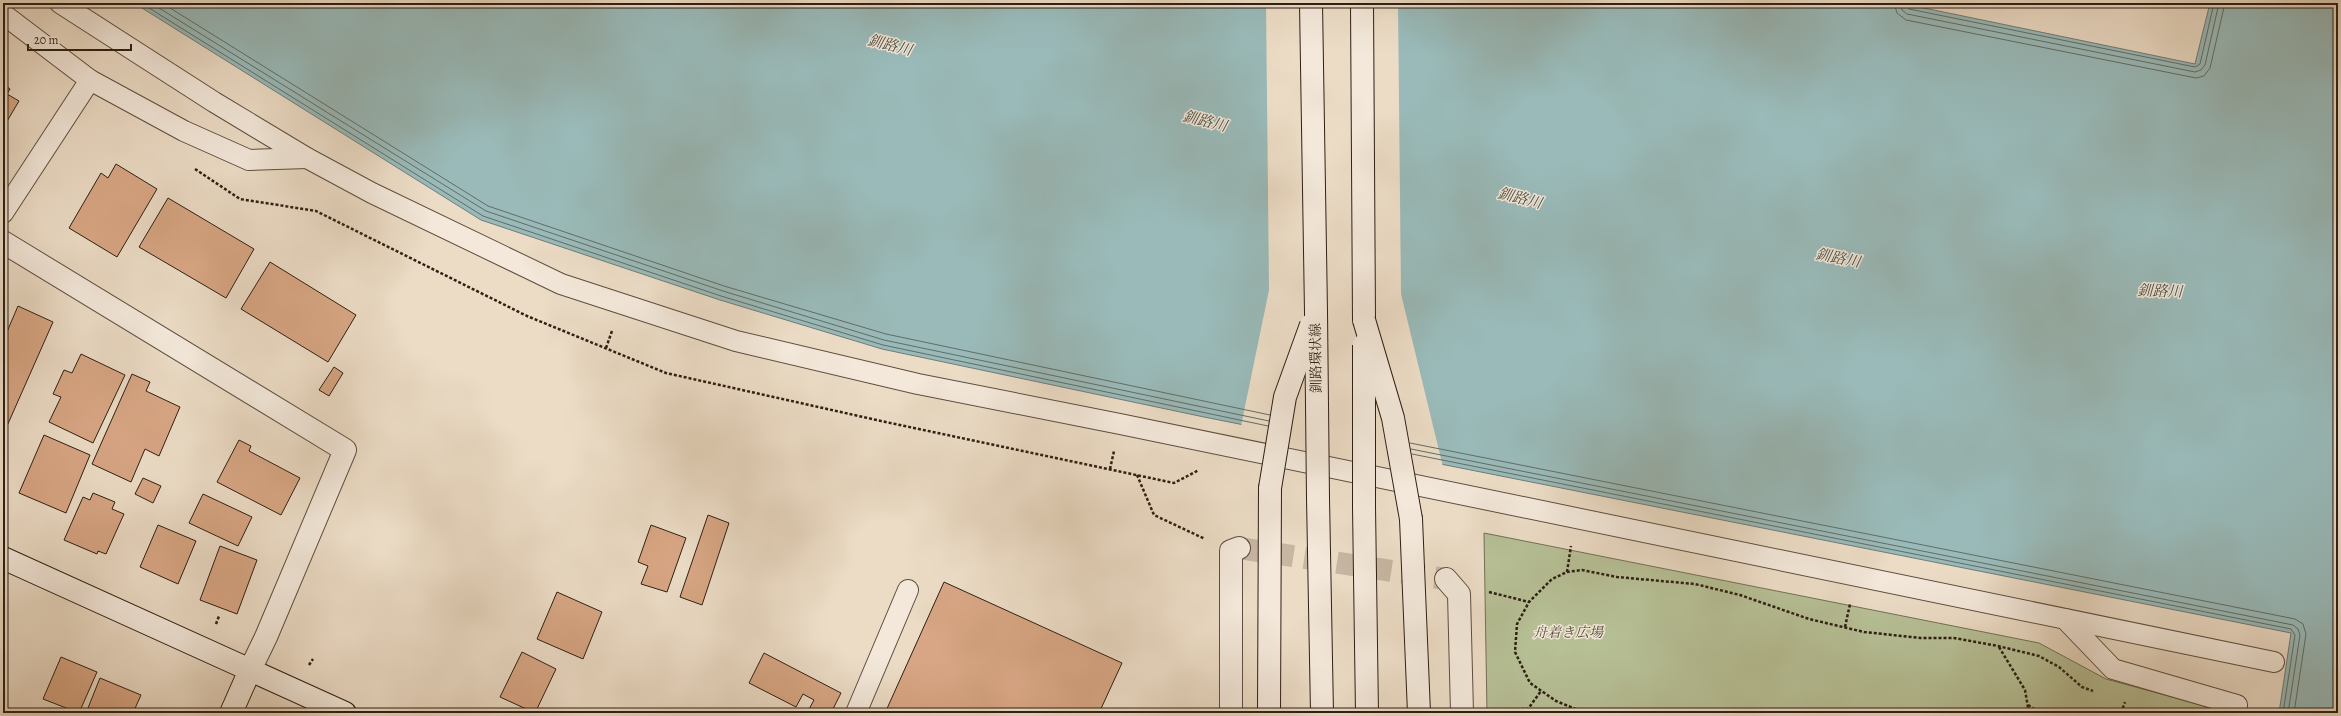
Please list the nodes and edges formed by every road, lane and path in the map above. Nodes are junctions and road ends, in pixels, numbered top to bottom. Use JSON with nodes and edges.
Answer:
{"nodes":[{"id":1,"x":60,"y":3,"type":"edge"},
{"id":2,"x":1312,"y":3,"type":"edge"},
{"id":3,"x":1362,"y":3,"type":"edge"},
{"id":4,"x":3,"y":14,"type":"edge"},
{"id":5,"x":90,"y":80,"type":"junction"},
{"id":6,"x":308,"y":158,"type":"junction"},
{"id":7,"x":3,"y":213,"type":"edge"},
{"id":8,"x":3,"y":242,"type":"edge"},
{"id":9,"x":1316,"y":312,"type":"junction"},
{"id":10,"x":1364,"y":320,"type":"junction"},
{"id":11,"x":613,"y":328,"type":"dead end"},
{"id":12,"x":606,"y":348,"type":"dead end"},
{"id":13,"x":1114,"y":450,"type":"dead end"},
{"id":14,"x":1110,"y":470,"type":"dead end"},
{"id":15,"x":1137,"y":475,"type":"dead end"},
{"id":16,"x":1572,"y":539,"type":"dead end"},
{"id":17,"x":1235,"y":550,"type":"joint"},
{"id":18,"x":3,"y":558,"type":"edge"},
{"id":19,"x":1567,"y":572,"type":"junction"},
{"id":20,"x":1446,"y":579,"type":"tunnel mouth"},
{"id":21,"x":908,"y":590,"type":"dead end"},
{"id":22,"x":1487,"y":592,"type":"dead end"},
{"id":23,"x":1851,"y":598,"type":"dead end"},
{"id":24,"x":1529,"y":602,"type":"junction"},
{"id":25,"x":2065,"y":619,"type":"junction"},
{"id":26,"x":1845,"y":627,"type":"junction"},
{"id":27,"x":2274,"y":662,"type":"dead end"},
{"id":28,"x":250,"y":670,"type":"junction"},
{"id":29,"x":1542,"y":691,"type":"junction"},
{"id":30,"x":2126,"y":701,"type":"dead end"},
{"id":31,"x":2237,"y":702,"type":"edge"},
{"id":32,"x":2028,"y":705,"type":"junction"},
{"id":33,"x":1488,"y":710,"type":"dead end"},
{"id":34,"x":231,"y":713,"type":"edge"},
{"id":35,"x":345,"y":713,"type":"edge"},
{"id":36,"x":856,"y":713,"type":"edge"},
{"id":37,"x":1231,"y":713,"type":"edge"},
{"id":38,"x":1269,"y":713,"type":"edge"},
{"id":39,"x":1322,"y":713,"type":"edge"},
{"id":40,"x":1367,"y":713,"type":"edge"},
{"id":41,"x":1419,"y":713,"type":"edge"},
{"id":42,"x":1462,"y":713,"type":"edge"},
{"id":43,"x":1616,"y":713,"type":"edge"},
{"id":44,"x":2029,"y":713,"type":"edge"},
{"id":45,"x":2040,"y":713,"type":"edge"},
{"id":46,"x":2121,"y":713,"type":"edge"}],
"edges":[{"from":1,"to":6,"type":"lane"},
{"from":2,"to":9,"type":"street","name":"釧路環状線"},
{"from":3,"to":10,"type":"street"},
{"from":4,"to":5,"type":"lane"},
{"from":5,"to":6,"type":"lane"},
{"from":5,"to":7,"type":"lane"},
{"from":6,"to":25,"type":"lane"},
{"from":8,"to":28,"type":"street"},
{"from":9,"to":38,"type":"street","bridge":true},
{"from":9,"to":39,"type":"street","name":"釧路環状線","bridge":true},
{"from":10,"to":40,"type":"street","bridge":true},
{"from":10,"to":41,"type":"street","bridge":true},
{"from":11,"to":12,"type":"path"},
{"from":13,"to":14,"type":"path"},
{"from":15,"to":17,"type":"path"},
{"from":16,"to":19,"type":"path"},
{"from":17,"to":37,"type":"street"},
{"from":18,"to":28,"type":"street"},
{"from":19,"to":24,"type":"path"},
{"from":19,"to":26,"type":"path"},
{"from":20,"to":42,"type":"street"},
{"from":21,"to":36,"type":"lane"},
{"from":22,"to":24,"type":"path"},
{"from":23,"to":26,"type":"path"},
{"from":24,"to":29,"type":"path"},
{"from":25,"to":27,"type":"lane"},
{"from":25,"to":31,"type":"lane"},
{"from":26,"to":32,"type":"path"},
{"from":28,"to":34,"type":"street"},
{"from":28,"to":35,"type":"street"},
{"from":29,"to":33,"type":"path"},
{"from":29,"to":43,"type":"path"},
{"from":30,"to":46,"type":"path"},
{"from":32,"to":44,"type":"path"},
{"from":32,"to":45,"type":"path"}]}
